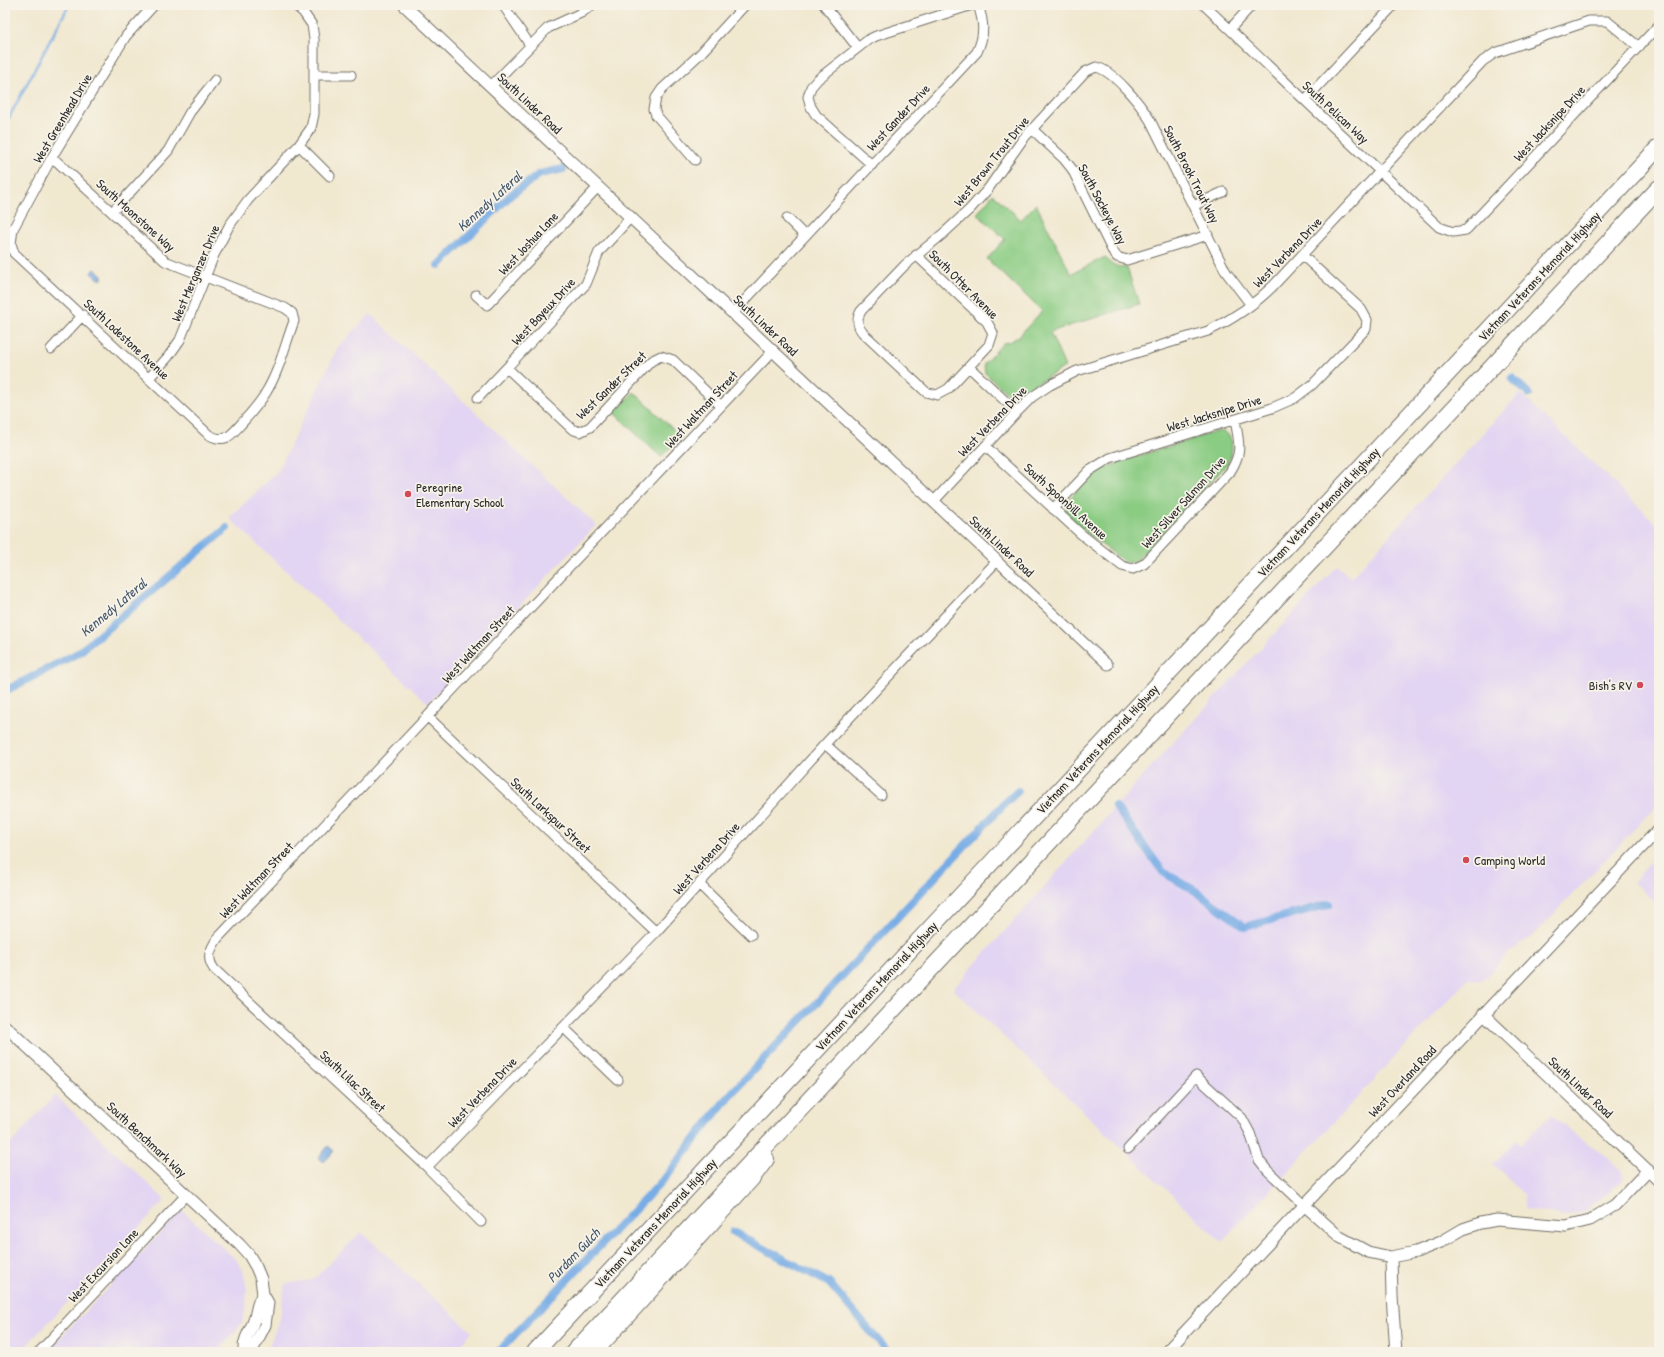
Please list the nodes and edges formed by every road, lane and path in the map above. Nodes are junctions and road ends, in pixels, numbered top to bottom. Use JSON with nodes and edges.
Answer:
{"nodes":[{"id":1,"x":154,"y":5,"type":"edge"},
{"id":2,"x":295,"y":5,"type":"edge"},
{"id":3,"x":404,"y":5,"type":"edge"},
{"id":4,"x":502,"y":5,"type":"edge"},
{"id":5,"x":592,"y":5,"type":"edge"},
{"id":6,"x":745,"y":5,"type":"edge"},
{"id":7,"x":824,"y":5,"type":"edge"},
{"id":8,"x":972,"y":5,"type":"edge"},
{"id":9,"x":978,"y":5,"type":"edge"},
{"id":10,"x":1204,"y":5,"type":"edge"},
{"id":11,"x":1252,"y":5,"type":"edge"},
{"id":12,"x":1394,"y":5,"type":"edge"},
{"id":13,"x":1659,"y":25,"type":"edge"},
{"id":14,"x":1230,"y":29,"type":"junction"},
{"id":15,"x":530,"y":45,"type":"junction"},
{"id":16,"x":1639,"y":46,"type":"junction"},
{"id":17,"x":858,"y":48,"type":"junction"},
{"id":18,"x":1096,"y":67,"type":"joint"},
{"id":19,"x":314,"y":75,"type":"junction"},
{"id":20,"x":351,"y":75,"type":"dead end"},
{"id":21,"x":215,"y":80,"type":"dead end"},
{"id":22,"x":491,"y":86,"type":"junction"},
{"id":23,"x":1305,"y":100,"type":"junction"},
{"id":24,"x":1032,"y":129,"type":"junction"},
{"id":25,"x":299,"y":145,"type":"junction"},
{"id":26,"x":1659,"y":147,"type":"edge"},
{"id":27,"x":52,"y":157,"type":"junction"},
{"id":28,"x":695,"y":160,"type":"dead end"},
{"id":29,"x":872,"y":165,"type":"junction"},
{"id":30,"x":1380,"y":171,"type":"junction"},
{"id":31,"x":330,"y":176,"type":"dead end"},
{"id":32,"x":598,"y":187,"type":"junction"},
{"id":33,"x":1659,"y":188,"type":"edge"},
{"id":34,"x":1223,"y":192,"type":"dead end"},
{"id":35,"x":1193,"y":206,"type":"junction"},
{"id":36,"x":112,"y":212,"type":"junction"},
{"id":37,"x":631,"y":217,"type":"junction"},
{"id":38,"x":787,"y":218,"type":"dead end"},
{"id":39,"x":1453,"y":232,"type":"joint"},
{"id":40,"x":806,"y":236,"type":"junction"},
{"id":41,"x":1208,"y":236,"type":"junction"},
{"id":42,"x":14,"y":253,"type":"joint"},
{"id":43,"x":916,"y":255,"type":"junction"},
{"id":44,"x":1302,"y":255,"type":"junction"},
{"id":45,"x":205,"y":277,"type":"junction"},
{"id":46,"x":476,"y":295,"type":"dead end"},
{"id":47,"x":1251,"y":305,"type":"junction"},
{"id":48,"x":733,"y":313,"type":"junction"},
{"id":49,"x":83,"y":316,"type":"junction"},
{"id":50,"x":51,"y":349,"type":"dead end"},
{"id":51,"x":773,"y":351,"type":"junction"},
{"id":52,"x":969,"y":367,"type":"junction"},
{"id":53,"x":507,"y":368,"type":"junction"},
{"id":54,"x":150,"y":378,"type":"junction"},
{"id":55,"x":478,"y":398,"type":"dead end"},
{"id":56,"x":721,"y":406,"type":"junction"},
{"id":57,"x":1017,"y":412,"type":"junction"},
{"id":58,"x":1235,"y":420,"type":"junction"},
{"id":59,"x":223,"y":439,"type":"joint"},
{"id":60,"x":985,"y":446,"type":"junction"},
{"id":61,"x":934,"y":501,"type":"junction"},
{"id":62,"x":1053,"y":509,"type":"junction"},
{"id":63,"x":997,"y":561,"type":"junction"},
{"id":64,"x":1133,"y":569,"type":"joint"},
{"id":65,"x":1108,"y":665,"type":"dead end"},
{"id":66,"x":428,"y":717,"type":"junction"},
{"id":67,"x":825,"y":744,"type":"junction"},
{"id":68,"x":880,"y":795,"type":"dead end"},
{"id":69,"x":1659,"y":829,"type":"edge"},
{"id":70,"x":700,"y":885,"type":"junction"},
{"id":71,"x":656,"y":932,"type":"junction"},
{"id":72,"x":751,"y":935,"type":"dead end"},
{"id":73,"x":209,"y":959,"type":"joint"},
{"id":74,"x":1483,"y":1014,"type":"junction"},
{"id":75,"x":5,"y":1026,"type":"edge"},
{"id":76,"x":564,"y":1028,"type":"junction"},
{"id":77,"x":618,"y":1080,"type":"dead end"},
{"id":78,"x":809,"y":1100,"type":"junction"},
{"id":79,"x":1128,"y":1149,"type":"dead end"},
{"id":80,"x":427,"y":1167,"type":"junction"},
{"id":81,"x":1648,"y":1170,"type":"junction"},
{"id":82,"x":1659,"y":1181,"type":"edge"},
{"id":83,"x":186,"y":1195,"type":"junction"},
{"id":84,"x":1304,"y":1205,"type":"junction"},
{"id":85,"x":481,"y":1222,"type":"dead end"},
{"id":86,"x":1391,"y":1257,"type":"junction"},
{"id":87,"x":243,"y":1351,"type":"edge"},
{"id":88,"x":39,"y":1352,"type":"edge"},
{"id":89,"x":535,"y":1352,"type":"edge"},
{"id":90,"x":574,"y":1352,"type":"edge"},
{"id":91,"x":594,"y":1352,"type":"edge"},
{"id":92,"x":1166,"y":1352,"type":"edge"},
{"id":93,"x":1396,"y":1352,"type":"edge"}],
"edges":[{"from":1,"to":27,"type":"street","name":"West Greenhead Drive"},
{"from":2,"to":19,"type":"street","name":"West Merganzer Drive"},
{"from":3,"to":22,"type":"street","name":"South Linder Road"},
{"from":4,"to":15,"type":"street"},
{"from":5,"to":15,"type":"street"},
{"from":6,"to":28,"type":"street"},
{"from":7,"to":17,"type":"street"},
{"from":8,"to":17,"type":"street"},
{"from":9,"to":29,"type":"street","name":"West Gander Drive"},
{"from":10,"to":14,"type":"street","name":"South Pelican Way"},
{"from":11,"to":14,"type":"street"},
{"from":12,"to":23,"type":"street"},
{"from":13,"to":16,"type":"street","name":"West Jacksnipe Drive"},
{"from":14,"to":23,"type":"street","name":"South Pelican Way"},
{"from":15,"to":22,"type":"street"},
{"from":16,"to":30,"type":"street","name":"West Verbena Drive"},
{"from":16,"to":39,"type":"street","name":"West Jacksnipe Drive"},
{"from":17,"to":29,"type":"street"},
{"from":18,"to":24,"type":"street","name":"West Brown Trout Drive"},
{"from":18,"to":35,"type":"street","name":"South Brook Trout Way"},
{"from":19,"to":20,"type":"street"},
{"from":19,"to":25,"type":"street","name":"West Merganzer Drive"},
{"from":21,"to":36,"type":"street"},
{"from":22,"to":32,"type":"street","name":"South Linder Road"},
{"from":23,"to":30,"type":"street","name":"South Pelican Way"},
{"from":24,"to":41,"type":"street","name":"South Sockeye Way"},
{"from":24,"to":43,"type":"street","name":"West Brown Trout Drive"},
{"from":25,"to":31,"type":"street"},
{"from":25,"to":45,"type":"street","name":"West Merganzer Drive"},
{"from":26,"to":89,"type":"highway","name":"Vietnam Veterans Memorial Highway"},
{"from":27,"to":36,"type":"street","name":"South Moonstone Way"},
{"from":27,"to":42,"type":"street","name":"West Greenhead Drive"},
{"from":29,"to":40,"type":"street","name":"West Gander Drive"},
{"from":30,"to":39,"type":"street","name":"South Pelican Way"},
{"from":30,"to":44,"type":"street","name":"West Verbena Drive"},
{"from":32,"to":37,"type":"street","name":"South Linder Road"},
{"from":32,"to":46,"type":"street","name":"West Joshua Lane"},
{"from":33,"to":78,"type":"highway"},
{"from":34,"to":35,"type":"street"},
{"from":35,"to":41,"type":"street","name":"South Brook Trout Way"},
{"from":36,"to":45,"type":"street","name":"South Moonstone Way"},
{"from":37,"to":48,"type":"street","name":"South Linder Road"},
{"from":37,"to":53,"type":"street","name":"West Bayeux Drive"},
{"from":38,"to":40,"type":"street"},
{"from":40,"to":48,"type":"street","name":"West Gander Drive"},
{"from":41,"to":47,"type":"street","name":"South Brook Trout Way"},
{"from":42,"to":49,"type":"street","name":"South Lodestone Avenue"},
{"from":43,"to":52,"type":"street","name":"South Otter Avenue"},
{"from":43,"to":52,"type":"street","name":"West Brown Trout Drive"},
{"from":44,"to":47,"type":"street","name":"West Verbena Drive"},
{"from":44,"to":58,"type":"street","name":"West Jacksnipe Drive"},
{"from":45,"to":54,"type":"street","name":"West Merganzer Drive"},
{"from":45,"to":59,"type":"street","name":"South Moonstone Way"},
{"from":47,"to":57,"type":"street","name":"West Verbena Drive"},
{"from":48,"to":51,"type":"street","name":"South Linder Road"},
{"from":49,"to":50,"type":"street"},
{"from":49,"to":54,"type":"street","name":"South Lodestone Avenue"},
{"from":51,"to":56,"type":"street","name":"West Waltman Street"},
{"from":51,"to":61,"type":"street","name":"South Linder Road"},
{"from":52,"to":57,"type":"street"},
{"from":53,"to":55,"type":"street","name":"West Bayeux Drive"},
{"from":53,"to":56,"type":"street","name":"West Gander Street"},
{"from":54,"to":59,"type":"street","name":"South Lodestone Avenue"},
{"from":56,"to":66,"type":"street","name":"West Waltman Street"},
{"from":57,"to":60,"type":"street","name":"West Verbena Drive"},
{"from":58,"to":62,"type":"street","name":"West Jacksnipe Drive"},
{"from":58,"to":64,"type":"street","name":"West Silver Salmon Drive"},
{"from":60,"to":61,"type":"street","name":"West Verbena Drive"},
{"from":60,"to":62,"type":"street","name":"South Spoonbill Avenue"},
{"from":61,"to":63,"type":"street","name":"South Linder Road"},
{"from":62,"to":64,"type":"street","name":"South Spoonbill Avenue"},
{"from":63,"to":65,"type":"street","name":"South Linder Road"},
{"from":63,"to":67,"type":"street","name":"West Verbena Drive"},
{"from":66,"to":71,"type":"street","name":"South Larkspur Street"},
{"from":66,"to":73,"type":"street","name":"West Waltman Street"},
{"from":67,"to":68,"type":"street"},
{"from":67,"to":70,"type":"street","name":"West Verbena Drive"},
{"from":69,"to":74,"type":"street","name":"West Overland Road"},
{"from":70,"to":71,"type":"street","name":"West Verbena Drive"},
{"from":70,"to":72,"type":"street"},
{"from":71,"to":76,"type":"street","name":"West Verbena Drive"},
{"from":73,"to":80,"type":"street","name":"South Lilac Street"},
{"from":74,"to":81,"type":"street","name":"South Linder Road"},
{"from":74,"to":84,"type":"street","name":"West Overland Road"},
{"from":75,"to":83,"type":"street","name":"South Benchmark Way"},
{"from":76,"to":77,"type":"street"},
{"from":76,"to":80,"type":"street","name":"West Verbena Drive"},
{"from":78,"to":90,"type":"highway"},
{"from":78,"to":91,"type":"highway"},
{"from":79,"to":84,"type":"street"},
{"from":80,"to":85,"type":"street","name":"South Lilac Street"},
{"from":81,"to":82,"type":"street","name":"South Linder Road"},
{"from":81,"to":86,"type":"street"},
{"from":83,"to":87,"type":"street","name":"South Benchmark Way"},
{"from":83,"to":88,"type":"street","name":"West Excursion Lane"},
{"from":84,"to":86,"type":"street"},
{"from":84,"to":92,"type":"street","name":"West Overland Road"},
{"from":86,"to":93,"type":"street"}]}
